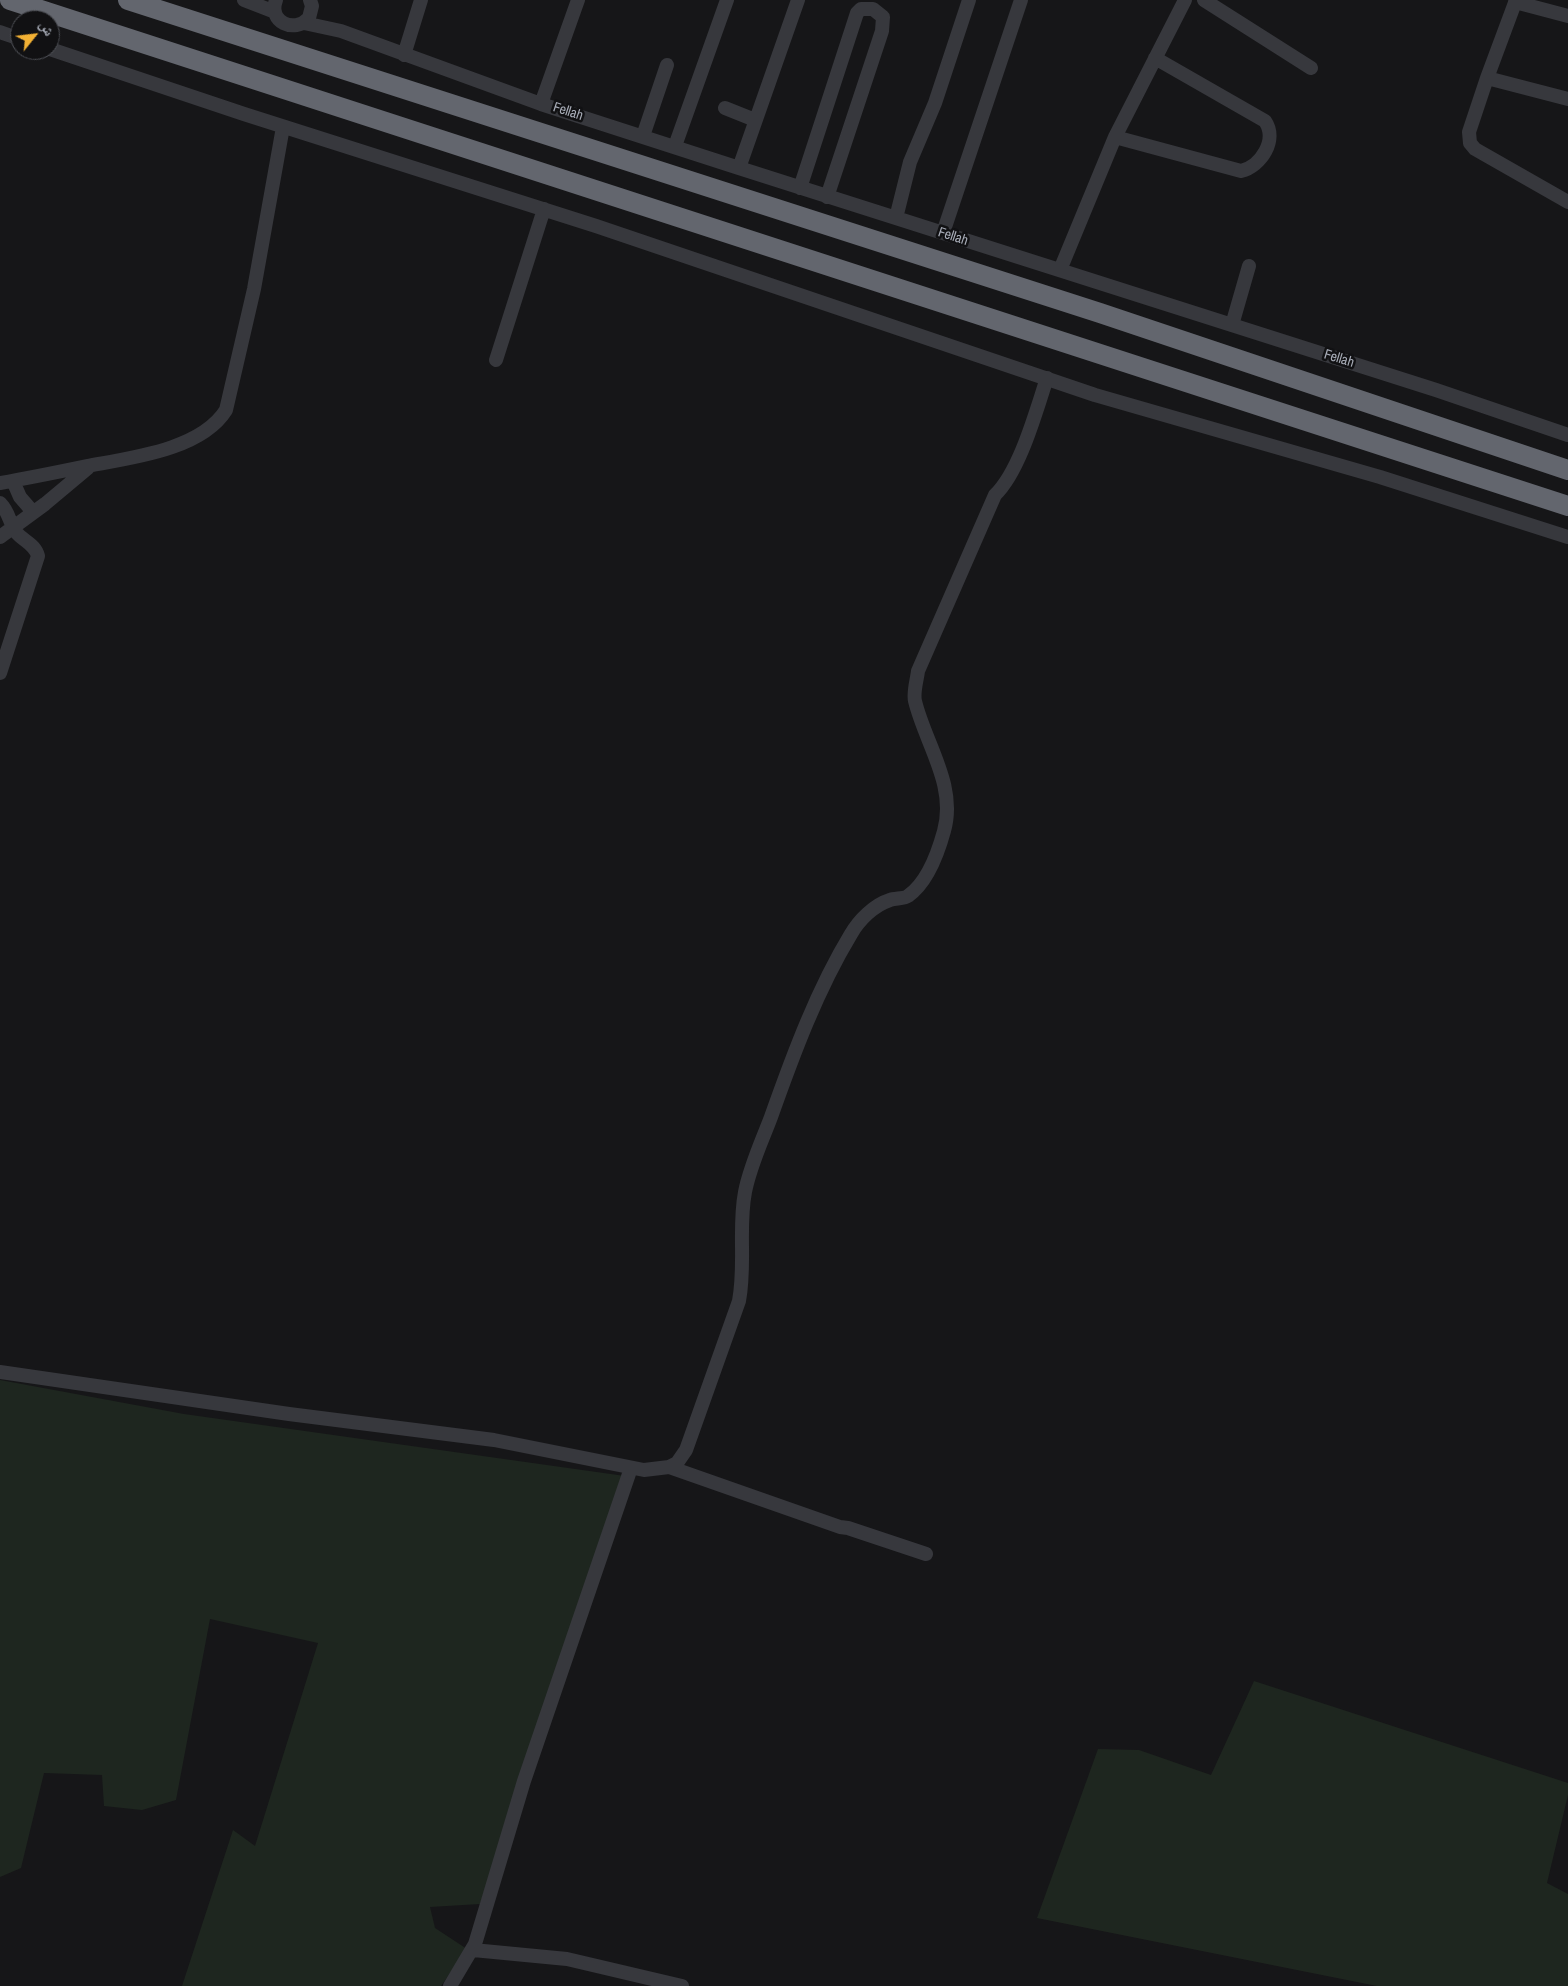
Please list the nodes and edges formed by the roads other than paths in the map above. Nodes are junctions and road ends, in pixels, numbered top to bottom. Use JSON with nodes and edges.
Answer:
{"nodes":[{"id":1,"x":10,"y":0,"type":"edge"},
{"id":2,"x":128,"y":0,"type":"edge"},
{"id":3,"x":244,"y":0,"type":"edge"},
{"id":4,"x":421,"y":0,"type":"edge"},
{"id":5,"x":578,"y":0,"type":"edge"},
{"id":6,"x":727,"y":0,"type":"edge"},
{"id":7,"x":798,"y":0,"type":"edge"},
{"id":8,"x":969,"y":0,"type":"edge"},
{"id":9,"x":1021,"y":0,"type":"edge"},
{"id":10,"x":1185,"y":0,"type":"edge"},
{"id":11,"x":1204,"y":0,"type":"edge"},
{"id":12,"x":1515,"y":1,"type":"edge"},
{"id":13,"x":311,"y":3,"type":"edge"},
{"id":14,"x":276,"y":6,"type":"edge"},
{"id":15,"x":1568,"y":16,"type":"edge"},
{"id":16,"x":304,"y":23,"type":"junction"},
{"id":17,"x":341,"y":31,"type":"junction"},
{"id":18,"x":60,"y":52,"type":"edge"},
{"id":19,"x":404,"y":55,"type":"junction"},
{"id":20,"x":1155,"y":58,"type":"junction"},
{"id":21,"x":667,"y":65,"type":"dead end"},
{"id":22,"x":1310,"y":68,"type":"dead end"},
{"id":23,"x":1487,"y":78,"type":"junction"},
{"id":24,"x":1568,"y":98,"type":"edge"},
{"id":25,"x":541,"y":104,"type":"junction"},
{"id":26,"x":725,"y":108,"type":"dead end"},
{"id":27,"x":755,"y":120,"type":"junction"},
{"id":28,"x":283,"y":127,"type":"junction"},
{"id":29,"x":643,"y":136,"type":"junction"},
{"id":30,"x":1116,"y":137,"type":"junction"},
{"id":31,"x":675,"y":146,"type":"junction"},
{"id":32,"x":739,"y":168,"type":"junction"},
{"id":33,"x":800,"y":188,"type":"junction"},
{"id":34,"x":827,"y":197,"type":"junction"},
{"id":35,"x":1568,"y":202,"type":"edge"},
{"id":36,"x":544,"y":209,"type":"junction"},
{"id":37,"x":896,"y":218,"type":"junction"},
{"id":38,"x":943,"y":233,"type":"junction"},
{"id":39,"x":1249,"y":266,"type":"dead end"},
{"id":40,"x":1060,"y":270,"type":"junction"},
{"id":41,"x":1232,"y":325,"type":"junction"},
{"id":42,"x":496,"y":360,"type":"dead end"},
{"id":43,"x":1047,"y":378,"type":"junction"},
{"id":44,"x":1568,"y":435,"type":"edge"},
{"id":45,"x":91,"y":465,"type":"junction"},
{"id":46,"x":1568,"y":470,"type":"edge"},
{"id":47,"x":6,"y":482,"type":"edge"},
{"id":48,"x":0,"y":503,"type":"edge"},
{"id":49,"x":1568,"y":506,"type":"edge"},
{"id":50,"x":32,"y":512,"type":"junction"},
{"id":51,"x":13,"y":527,"type":"junction"},
{"id":52,"x":0,"y":537,"type":"edge"},
{"id":53,"x":1568,"y":537,"type":"edge"},
{"id":54,"x":0,"y":673,"type":"edge"},
{"id":55,"x":0,"y":1372,"type":"edge"},
{"id":56,"x":669,"y":1467,"type":"junction"},
{"id":57,"x":631,"y":1468,"type":"junction"},
{"id":58,"x":926,"y":1554,"type":"dead end"},
{"id":59,"x":473,"y":1950,"type":"junction"},
{"id":60,"x":450,"y":1986,"type":"edge"},
{"id":61,"x":682,"y":1986,"type":"edge"}],
"edges":[{"from":1,"to":49,"type":"highway"},
{"from":2,"to":46,"type":"highway"},
{"from":3,"to":14,"type":"street","name":"Fellah"},
{"from":4,"to":19,"type":"street"},
{"from":5,"to":25,"type":"street"},
{"from":6,"to":31,"type":"street"},
{"from":7,"to":27,"type":"street"},
{"from":8,"to":37,"type":"street"},
{"from":9,"to":38,"type":"street"},
{"from":10,"to":20,"type":"street"},
{"from":11,"to":22,"type":"street"},
{"from":12,"to":15,"type":"street"},
{"from":12,"to":23,"type":"street"},
{"from":13,"to":16,"type":"street","name":"Fellah"},
{"from":13,"to":17,"type":"street","name":"Fellah"},
{"from":14,"to":16,"type":"street","name":"Fellah"},
{"from":16,"to":17,"type":"street","name":"Fellah"},
{"from":17,"to":19,"type":"street","name":"Fellah"},
{"from":18,"to":28,"type":"street"},
{"from":19,"to":25,"type":"street","name":"Fellah"},
{"from":20,"to":30,"type":"street"},
{"from":20,"to":30,"type":"street"},
{"from":21,"to":29,"type":"street"},
{"from":23,"to":24,"type":"street"},
{"from":23,"to":35,"type":"street"},
{"from":25,"to":29,"type":"street","name":"Fellah"},
{"from":26,"to":27,"type":"street"},
{"from":27,"to":32,"type":"street"},
{"from":28,"to":36,"type":"street"},
{"from":28,"to":45,"type":"street"},
{"from":29,"to":31,"type":"street","name":"Fellah"},
{"from":30,"to":40,"type":"street"},
{"from":31,"to":32,"type":"street","name":"Fellah"},
{"from":32,"to":33,"type":"street","name":"Fellah"},
{"from":33,"to":34,"type":"street","name":"Fellah"},
{"from":33,"to":34,"type":"street"},
{"from":34,"to":37,"type":"street","name":"Fellah"},
{"from":36,"to":42,"type":"street"},
{"from":36,"to":43,"type":"street"},
{"from":37,"to":38,"type":"street","name":"Fellah"},
{"from":38,"to":40,"type":"street","name":"Fellah"},
{"from":39,"to":41,"type":"street"},
{"from":40,"to":41,"type":"street","name":"Fellah"},
{"from":41,"to":44,"type":"street","name":"Fellah"},
{"from":43,"to":53,"type":"street"},
{"from":43,"to":56,"type":"street"},
{"from":45,"to":47,"type":"street"},
{"from":45,"to":50,"type":"street"},
{"from":47,"to":50,"type":"street"},
{"from":48,"to":51,"type":"street"},
{"from":50,"to":51,"type":"street"},
{"from":51,"to":52,"type":"street"},
{"from":51,"to":54,"type":"street"},
{"from":55,"to":57,"type":"street"},
{"from":56,"to":57,"type":"street"},
{"from":56,"to":58,"type":"street"},
{"from":57,"to":59,"type":"street"},
{"from":59,"to":60,"type":"street"},
{"from":59,"to":61,"type":"street"}]}
